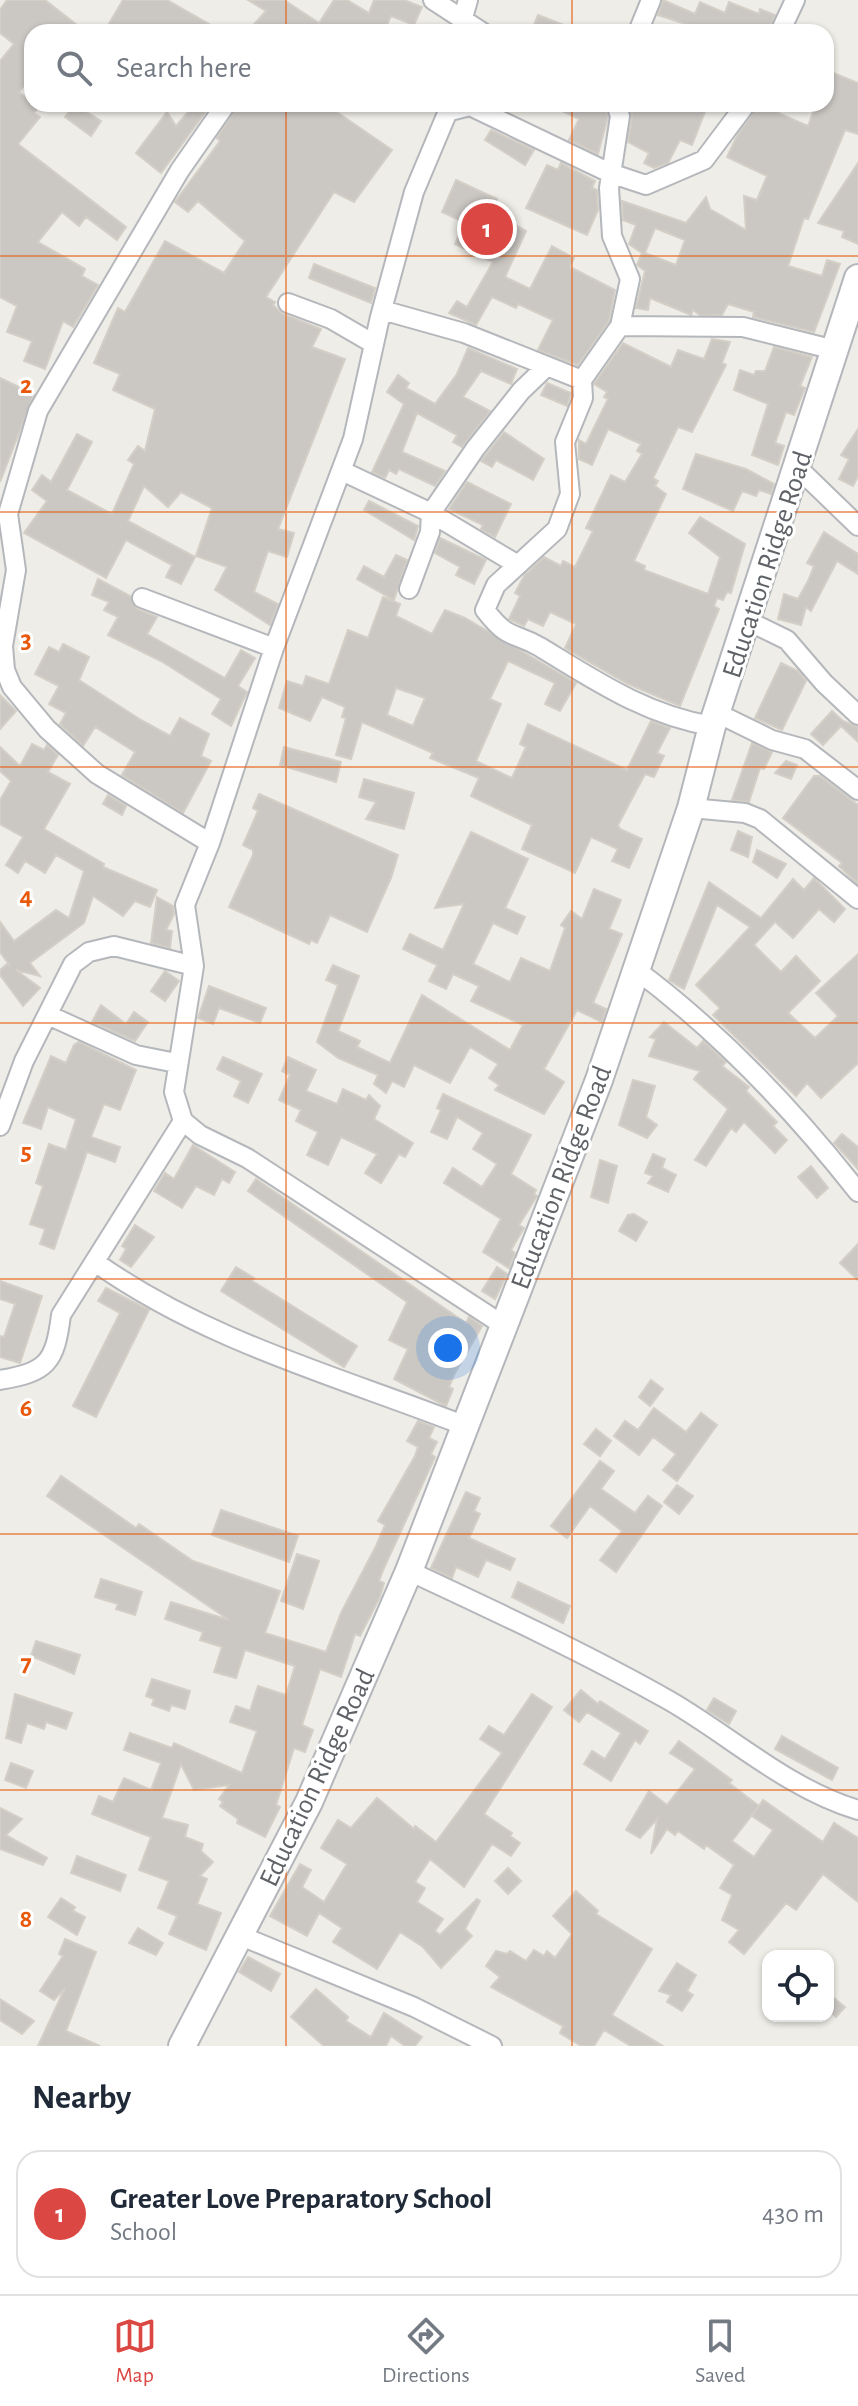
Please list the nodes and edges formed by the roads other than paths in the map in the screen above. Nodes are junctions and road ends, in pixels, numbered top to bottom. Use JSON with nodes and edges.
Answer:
{"nodes":[{"id":1,"x":433,"y":0,"type":"edge"},
{"id":2,"x":468,"y":0,"type":"edge"},
{"id":3,"x":651,"y":0,"type":"edge"},
{"id":4,"x":795,"y":0,"type":"edge"},
{"id":5,"x":458,"y":24,"type":"edge"},
{"id":6,"x":461,"y":24,"type":"edge"},
{"id":7,"x":641,"y":24,"type":"edge"},
{"id":8,"x":784,"y":24,"type":"edge"},
{"id":9,"x":220,"y":112,"type":"edge"},
{"id":10,"x":448,"y":112,"type":"edge"},
{"id":11,"x":483,"y":112,"type":"edge"},
{"id":12,"x":619,"y":112,"type":"edge"},
{"id":13,"x":740,"y":112,"type":"edge"},
{"id":14,"x":610,"y":173,"type":"junction"},
{"id":15,"x":858,"y":278,"type":"edge"},
{"id":16,"x":288,"y":303,"type":"dead end"},
{"id":17,"x":382,"y":310,"type":"junction"},
{"id":18,"x":620,"y":326,"type":"junction"},
{"id":19,"x":374,"y":344,"type":"junction"},
{"id":20,"x":835,"y":350,"type":"junction"},
{"id":21,"x":547,"y":366,"type":"junction"},
{"id":22,"x":582,"y":380,"type":"junction"},
{"id":23,"x":798,"y":468,"type":"junction"},
{"id":24,"x":342,"y":471,"type":"junction"},
{"id":25,"x":4,"y":510,"type":"edge"},
{"id":26,"x":431,"y":513,"type":"junction"},
{"id":27,"x":858,"y":526,"type":"edge"},
{"id":28,"x":518,"y":565,"type":"junction"},
{"id":29,"x":409,"y":589,"type":"dead end"},
{"id":30,"x":6,"y":591,"type":"edge"},
{"id":31,"x":142,"y":598,"type":"dead end"},
{"id":32,"x":748,"y":621,"type":"junction"},
{"id":33,"x":274,"y":648,"type":"junction"},
{"id":34,"x":6,"y":693,"type":"edge"},
{"id":35,"x":858,"y":715,"type":"edge"},
{"id":36,"x":715,"y":719,"type":"junction"},
{"id":37,"x":858,"y":790,"type":"edge"},
{"id":38,"x":691,"y":808,"type":"junction"},
{"id":39,"x":210,"y":843,"type":"junction"},
{"id":40,"x":858,"y":899,"type":"edge"},
{"id":41,"x":194,"y":966,"type":"junction"},
{"id":42,"x":635,"y":969,"type":"junction"},
{"id":43,"x":48,"y":1015,"type":"junction"},
{"id":44,"x":176,"y":1063,"type":"junction"},
{"id":45,"x":183,"y":1121,"type":"junction"},
{"id":46,"x":0,"y":1126,"type":"edge"},
{"id":47,"x":858,"y":1192,"type":"edge"},
{"id":48,"x":95,"y":1262,"type":"junction"},
{"id":49,"x":503,"y":1325,"type":"junction"},
{"id":50,"x":0,"y":1380,"type":"edge"},
{"id":51,"x":463,"y":1425,"type":"junction"},
{"id":52,"x":409,"y":1571,"type":"junction"},
{"id":53,"x":858,"y":1810,"type":"edge"},
{"id":54,"x":241,"y":1936,"type":"junction"},
{"id":55,"x":182,"y":2046,"type":"edge"},
{"id":56,"x":492,"y":2046,"type":"edge"}],
"edges":[{"from":1,"to":5,"type":"street"},
{"from":2,"to":6,"type":"street"},
{"from":3,"to":7,"type":"street"},
{"from":4,"to":8,"type":"street"},
{"from":9,"to":25,"type":"street"},
{"from":10,"to":17,"type":"street"},
{"from":11,"to":14,"type":"street"},
{"from":12,"to":14,"type":"street"},
{"from":13,"to":14,"type":"street"},
{"from":14,"to":18,"type":"street"},
{"from":15,"to":20,"type":"main road","name":"Education Ridge Road"},
{"from":16,"to":19,"type":"street"},
{"from":17,"to":19,"type":"street"},
{"from":17,"to":21,"type":"street"},
{"from":18,"to":20,"type":"street"},
{"from":18,"to":22,"type":"street"},
{"from":19,"to":24,"type":"street"},
{"from":20,"to":23,"type":"main road","name":"Education Ridge Road"},
{"from":21,"to":22,"type":"street"},
{"from":21,"to":26,"type":"street"},
{"from":22,"to":28,"type":"street"},
{"from":23,"to":27,"type":"street"},
{"from":23,"to":32,"type":"main road","name":"Education Ridge Road"},
{"from":24,"to":26,"type":"street"},
{"from":24,"to":33,"type":"street"},
{"from":25,"to":30,"type":"street"},
{"from":26,"to":28,"type":"street"},
{"from":26,"to":29,"type":"street"},
{"from":28,"to":36,"type":"street"},
{"from":30,"to":34,"type":"street"},
{"from":31,"to":33,"type":"street"},
{"from":32,"to":35,"type":"street"},
{"from":32,"to":36,"type":"main road","name":"Education Ridge Road"},
{"from":33,"to":39,"type":"street"},
{"from":34,"to":39,"type":"street"},
{"from":36,"to":37,"type":"street"},
{"from":36,"to":38,"type":"main road","name":"Education Ridge Road"},
{"from":38,"to":40,"type":"street"},
{"from":38,"to":42,"type":"main road","name":"Education Ridge Road"},
{"from":39,"to":41,"type":"street"},
{"from":41,"to":43,"type":"street"},
{"from":41,"to":44,"type":"street"},
{"from":42,"to":47,"type":"street"},
{"from":42,"to":49,"type":"main road","name":"Education Ridge Road"},
{"from":43,"to":44,"type":"street"},
{"from":43,"to":46,"type":"street"},
{"from":44,"to":45,"type":"street"},
{"from":45,"to":48,"type":"street"},
{"from":45,"to":49,"type":"street"},
{"from":48,"to":50,"type":"street"},
{"from":48,"to":51,"type":"street"},
{"from":49,"to":51,"type":"main road","name":"Education Ridge Road"},
{"from":51,"to":52,"type":"main road","name":"Education Ridge Road"},
{"from":52,"to":53,"type":"street"},
{"from":52,"to":54,"type":"main road","name":"Education Ridge Road"},
{"from":54,"to":55,"type":"main road","name":"Education Ridge Road"},
{"from":54,"to":56,"type":"street"}]}
